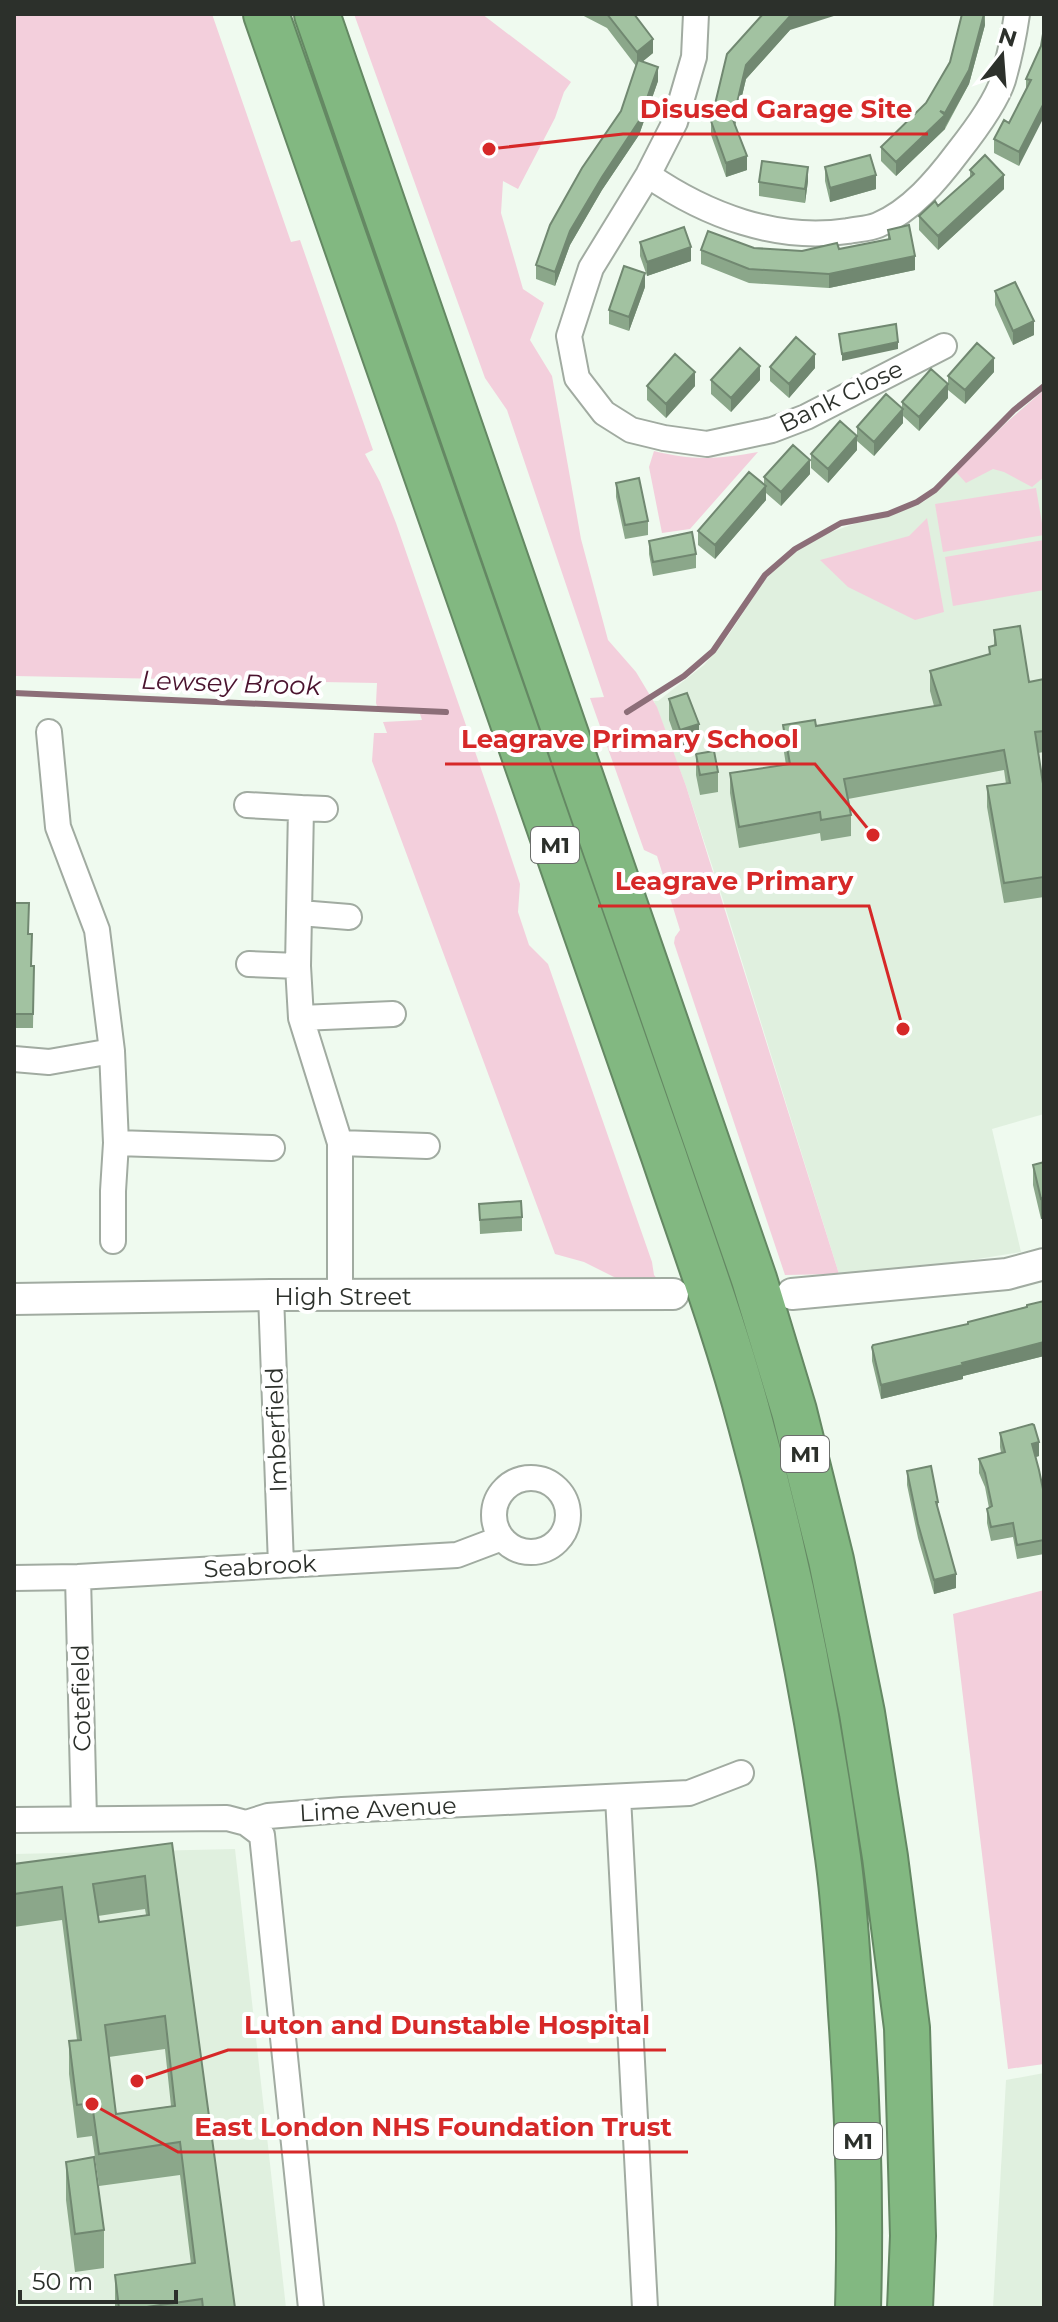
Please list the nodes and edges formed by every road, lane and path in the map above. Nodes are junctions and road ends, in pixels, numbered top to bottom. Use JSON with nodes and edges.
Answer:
{"nodes":[{"id":1,"x":266,"y":14,"type":"edge"},
{"id":2,"x":317,"y":14,"type":"edge"},
{"id":3,"x":696,"y":14,"type":"edge"},
{"id":4,"x":1017,"y":14,"type":"edge"},
{"id":5,"x":648,"y":175,"type":"junction"},
{"id":6,"x":944,"y":346,"type":"dead end"},
{"id":7,"x":49,"y":732,"type":"dead end"},
{"id":8,"x":247,"y":805,"type":"dead end"},
{"id":9,"x":300,"y":913,"type":"junction"},
{"id":10,"x":349,"y":917,"type":"dead end"},
{"id":11,"x":249,"y":964,"type":"dead end"},
{"id":12,"x":298,"y":966,"type":"junction"},
{"id":13,"x":393,"y":1014,"type":"dead end"},
{"id":14,"x":301,"y":1018,"type":"junction"},
{"id":15,"x":112,"y":1051,"type":"junction"},
{"id":16,"x":14,"y":1059,"type":"edge"},
{"id":17,"x":116,"y":1143,"type":"junction"},
{"id":18,"x":340,"y":1143,"type":"junction"},
{"id":19,"x":427,"y":1146,"type":"dead end"},
{"id":20,"x":272,"y":1148,"type":"dead end"},
{"id":21,"x":113,"y":1241,"type":"dead end"},
{"id":22,"x":1044,"y":1264,"type":"edge"},
{"id":23,"x":673,"y":1294,"type":"dead end"},
{"id":24,"x":792,"y":1294,"type":"dead end"},
{"id":25,"x":271,"y":1295,"type":"junction"},
{"id":26,"x":340,"y":1296,"type":"junction"},
{"id":27,"x":14,"y":1299,"type":"edge"},
{"id":28,"x":502,"y":1538,"type":"dead end"},
{"id":29,"x":281,"y":1565,"type":"junction"},
{"id":30,"x":78,"y":1577,"type":"junction"},
{"id":31,"x":14,"y":1578,"type":"edge"},
{"id":32,"x":741,"y":1773,"type":"dead end"},
{"id":33,"x":618,"y":1797,"type":"junction"},
{"id":34,"x":84,"y":1819,"type":"junction"},
{"id":35,"x":14,"y":1820,"type":"edge"},
{"id":36,"x":246,"y":1823,"type":"junction"},
{"id":37,"x":849,"y":1974,"type":"junction"},
{"id":38,"x":907,"y":2028,"type":"junction"},
{"id":39,"x":311,"y":2308,"type":"edge"},
{"id":40,"x":645,"y":2308,"type":"edge"},
{"id":41,"x":833,"y":2308,"type":"edge"},
{"id":42,"x":858,"y":2308,"type":"edge"},
{"id":43,"x":910,"y":2308,"type":"edge"},
{"id":44,"x":937,"y":2308,"type":"edge"}],
"edges":[{"from":1,"to":37,"type":"highway","number":"M1"},
{"from":2,"to":38,"type":"highway","number":"M1"},
{"from":3,"to":5,"type":"street","name":"Bank Close"},
{"from":4,"to":5,"type":"street"},
{"from":5,"to":6,"type":"street","name":"Bank Close"},
{"from":7,"to":15,"type":"street"},
{"from":8,"to":9,"type":"street"},
{"from":9,"to":10,"type":"street"},
{"from":9,"to":12,"type":"street"},
{"from":11,"to":12,"type":"street"},
{"from":12,"to":14,"type":"street"},
{"from":13,"to":14,"type":"street"},
{"from":14,"to":18,"type":"street"},
{"from":15,"to":16,"type":"street"},
{"from":15,"to":17,"type":"street"},
{"from":17,"to":20,"type":"street"},
{"from":17,"to":21,"type":"street"},
{"from":18,"to":19,"type":"street"},
{"from":18,"to":26,"type":"street"},
{"from":22,"to":24,"type":"street"},
{"from":23,"to":26,"type":"street","name":"High Street"},
{"from":25,"to":26,"type":"street","name":"High Street"},
{"from":25,"to":27,"type":"street","name":"High Street"},
{"from":25,"to":29,"type":"street","name":"Imberfield"},
{"from":28,"to":29,"type":"street","name":"Seabrook"},
{"from":29,"to":30,"type":"street","name":"Seabrook"},
{"from":30,"to":31,"type":"street","name":"Seabrook"},
{"from":30,"to":34,"type":"street","name":"Cotefield"},
{"from":32,"to":33,"type":"street","name":"Lime Avenue"},
{"from":33,"to":36,"type":"street","name":"Lime Avenue"},
{"from":33,"to":40,"type":"street"},
{"from":34,"to":35,"type":"street","name":"Lime Avenue"},
{"from":34,"to":36,"type":"street","name":"Lime Avenue"},
{"from":36,"to":39,"type":"street"},
{"from":37,"to":41,"type":"highway"},
{"from":37,"to":42,"type":"highway","number":"M1"},
{"from":38,"to":43,"type":"highway","number":"M1"},
{"from":38,"to":44,"type":"highway"}]}
